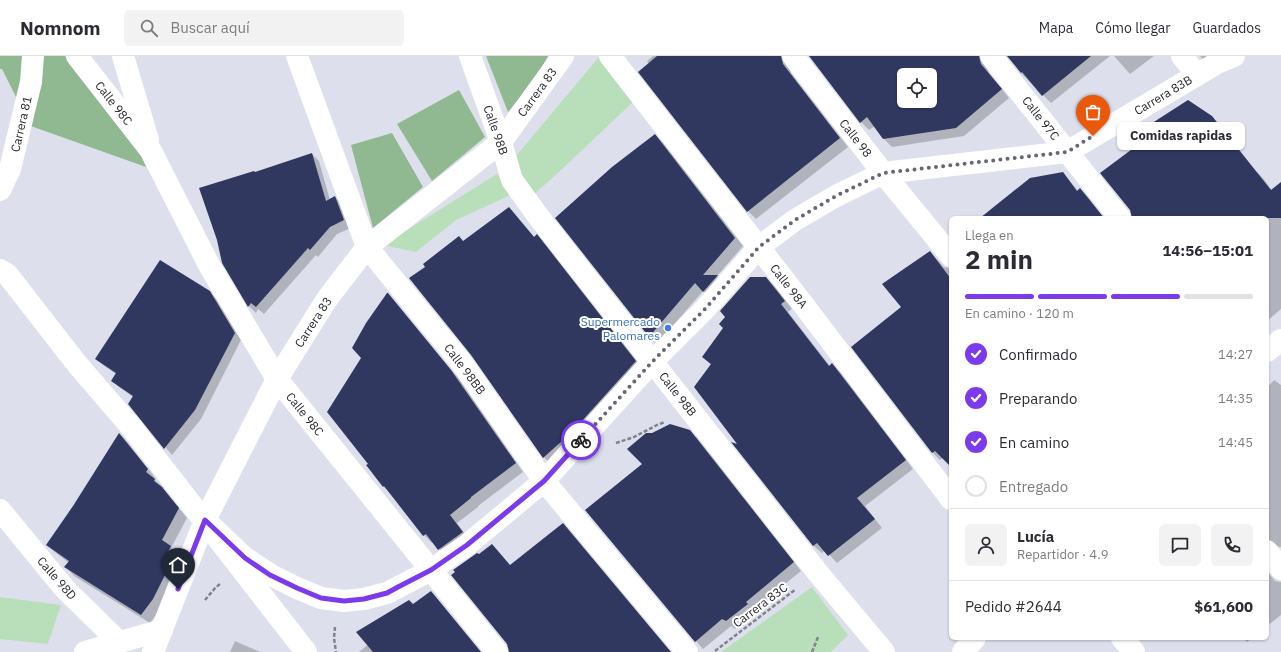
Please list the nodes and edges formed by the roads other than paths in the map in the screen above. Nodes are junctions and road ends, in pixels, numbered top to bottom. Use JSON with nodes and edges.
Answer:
{"nodes":[{"id":1,"x":33,"y":56,"type":"edge"},
{"id":2,"x":77,"y":56,"type":"edge"},
{"id":3,"x":123,"y":56,"type":"edge"},
{"id":4,"x":297,"y":56,"type":"edge"},
{"id":5,"x":470,"y":56,"type":"edge"},
{"id":6,"x":563,"y":56,"type":"edge"},
{"id":7,"x":610,"y":56,"type":"edge"},
{"id":8,"x":793,"y":56,"type":"edge"},
{"id":9,"x":991,"y":56,"type":"edge"},
{"id":10,"x":1182,"y":56,"type":"edge"},
{"id":11,"x":1234,"y":56,"type":"edge"},
{"id":12,"x":1197,"y":75,"type":"junction"},
{"id":13,"x":501,"y":142,"type":"junction"},
{"id":14,"x":151,"y":151,"type":"junction"},
{"id":15,"x":1067,"y":152,"type":"junction"},
{"id":16,"x":883,"y":173,"type":"junction"},
{"id":17,"x":0,"y":190,"type":"edge"},
{"id":18,"x":1118,"y":216,"type":"edge"},
{"id":19,"x":367,"y":247,"type":"junction"},
{"id":20,"x":759,"y":247,"type":"junction"},
{"id":21,"x":949,"y":254,"type":"edge"},
{"id":22,"x":0,"y":270,"type":"edge"},
{"id":23,"x":1281,"y":340,"type":"edge"},
{"id":24,"x":1269,"y":349,"type":"edge"},
{"id":25,"x":652,"y":362,"type":"junction"},
{"id":26,"x":277,"y":379,"type":"junction"},
{"id":27,"x":544,"y":481,"type":"junction"},
{"id":28,"x":949,"y":496,"type":"edge"},
{"id":29,"x":0,"y":510,"type":"edge"},
{"id":30,"x":205,"y":520,"type":"junction"},
{"id":31,"x":1269,"y":554,"type":"edge"},
{"id":32,"x":1281,"y":569,"type":"edge"},
{"id":33,"x":431,"y":570,"type":"junction"},
{"id":34,"x":162,"y":630,"type":"junction"},
{"id":35,"x":973,"y":640,"type":"edge"},
{"id":36,"x":1124,"y":640,"type":"edge"},
{"id":37,"x":119,"y":642,"type":"junction"},
{"id":38,"x":85,"y":652,"type":"edge"},
{"id":39,"x":153,"y":652,"type":"edge"},
{"id":40,"x":306,"y":652,"type":"edge"},
{"id":41,"x":497,"y":652,"type":"edge"},
{"id":42,"x":687,"y":652,"type":"edge"},
{"id":43,"x":884,"y":652,"type":"edge"},
{"id":44,"x":964,"y":652,"type":"edge"},
{"id":45,"x":1134,"y":652,"type":"edge"}],
"edges":[{"from":1,"to":17,"type":"street","name":"Carrera 81"},
{"from":2,"to":14,"type":"street","name":"Calle 98C"},
{"from":3,"to":14,"type":"street","name":"Calle 98C"},
{"from":4,"to":19,"type":"street","name":"Calle 98BB"},
{"from":5,"to":13,"type":"street","name":"Calle 98B"},
{"from":6,"to":13,"type":"street","name":"Carrera 83"},
{"from":7,"to":20,"type":"street","name":"Calle 98A"},
{"from":8,"to":16,"type":"street","name":"Calle 98"},
{"from":9,"to":15,"type":"street","name":"Calle 97C"},
{"from":10,"to":12,"type":"street"},
{"from":11,"to":12,"type":"street","name":"Carrera 83B"},
{"from":12,"to":15,"type":"street","name":"Carrera 83B"},
{"from":13,"to":19,"type":"street","name":"Carrera 83"},
{"from":13,"to":25,"type":"street","name":"Calle 98B"},
{"from":14,"to":26,"type":"street","name":"Calle 98C"},
{"from":15,"to":16,"type":"street","name":"Carrera 83B"},
{"from":15,"to":18,"type":"street","name":"Calle 97C"},
{"from":16,"to":20,"type":"street","name":"Carrera 83B"},
{"from":16,"to":21,"type":"street","name":"Calle 98"},
{"from":19,"to":26,"type":"street","name":"Carrera 83"},
{"from":19,"to":27,"type":"street","name":"Calle 98BB"},
{"from":20,"to":25,"type":"street","name":"Carrera 83B"},
{"from":20,"to":28,"type":"street","name":"Calle 98A"},
{"from":22,"to":30,"type":"street"},
{"from":23,"to":24,"type":"street"},
{"from":25,"to":27,"type":"street","name":"Carrera 83B"},
{"from":25,"to":43,"type":"street","name":"Calle 98B"},
{"from":26,"to":30,"type":"street","name":"Carrera 83"},
{"from":26,"to":33,"type":"street","name":"Calle 98C"},
{"from":27,"to":33,"type":"street","name":"Carrera 83B"},
{"from":27,"to":42,"type":"street","name":"Calle 98BB"},
{"from":29,"to":37,"type":"street","name":"Calle 98D"},
{"from":30,"to":33,"type":"street","name":"Carrera 83B"},
{"from":30,"to":34,"type":"street","name":"Carrera 83"},
{"from":30,"to":40,"type":"street"},
{"from":31,"to":32,"type":"street"},
{"from":33,"to":41,"type":"street","name":"Calle 98C"},
{"from":34,"to":37,"type":"street"},
{"from":34,"to":39,"type":"street","name":"Carrera 83"},
{"from":35,"to":44,"type":"street"},
{"from":36,"to":45,"type":"street"},
{"from":37,"to":38,"type":"street"}]}
